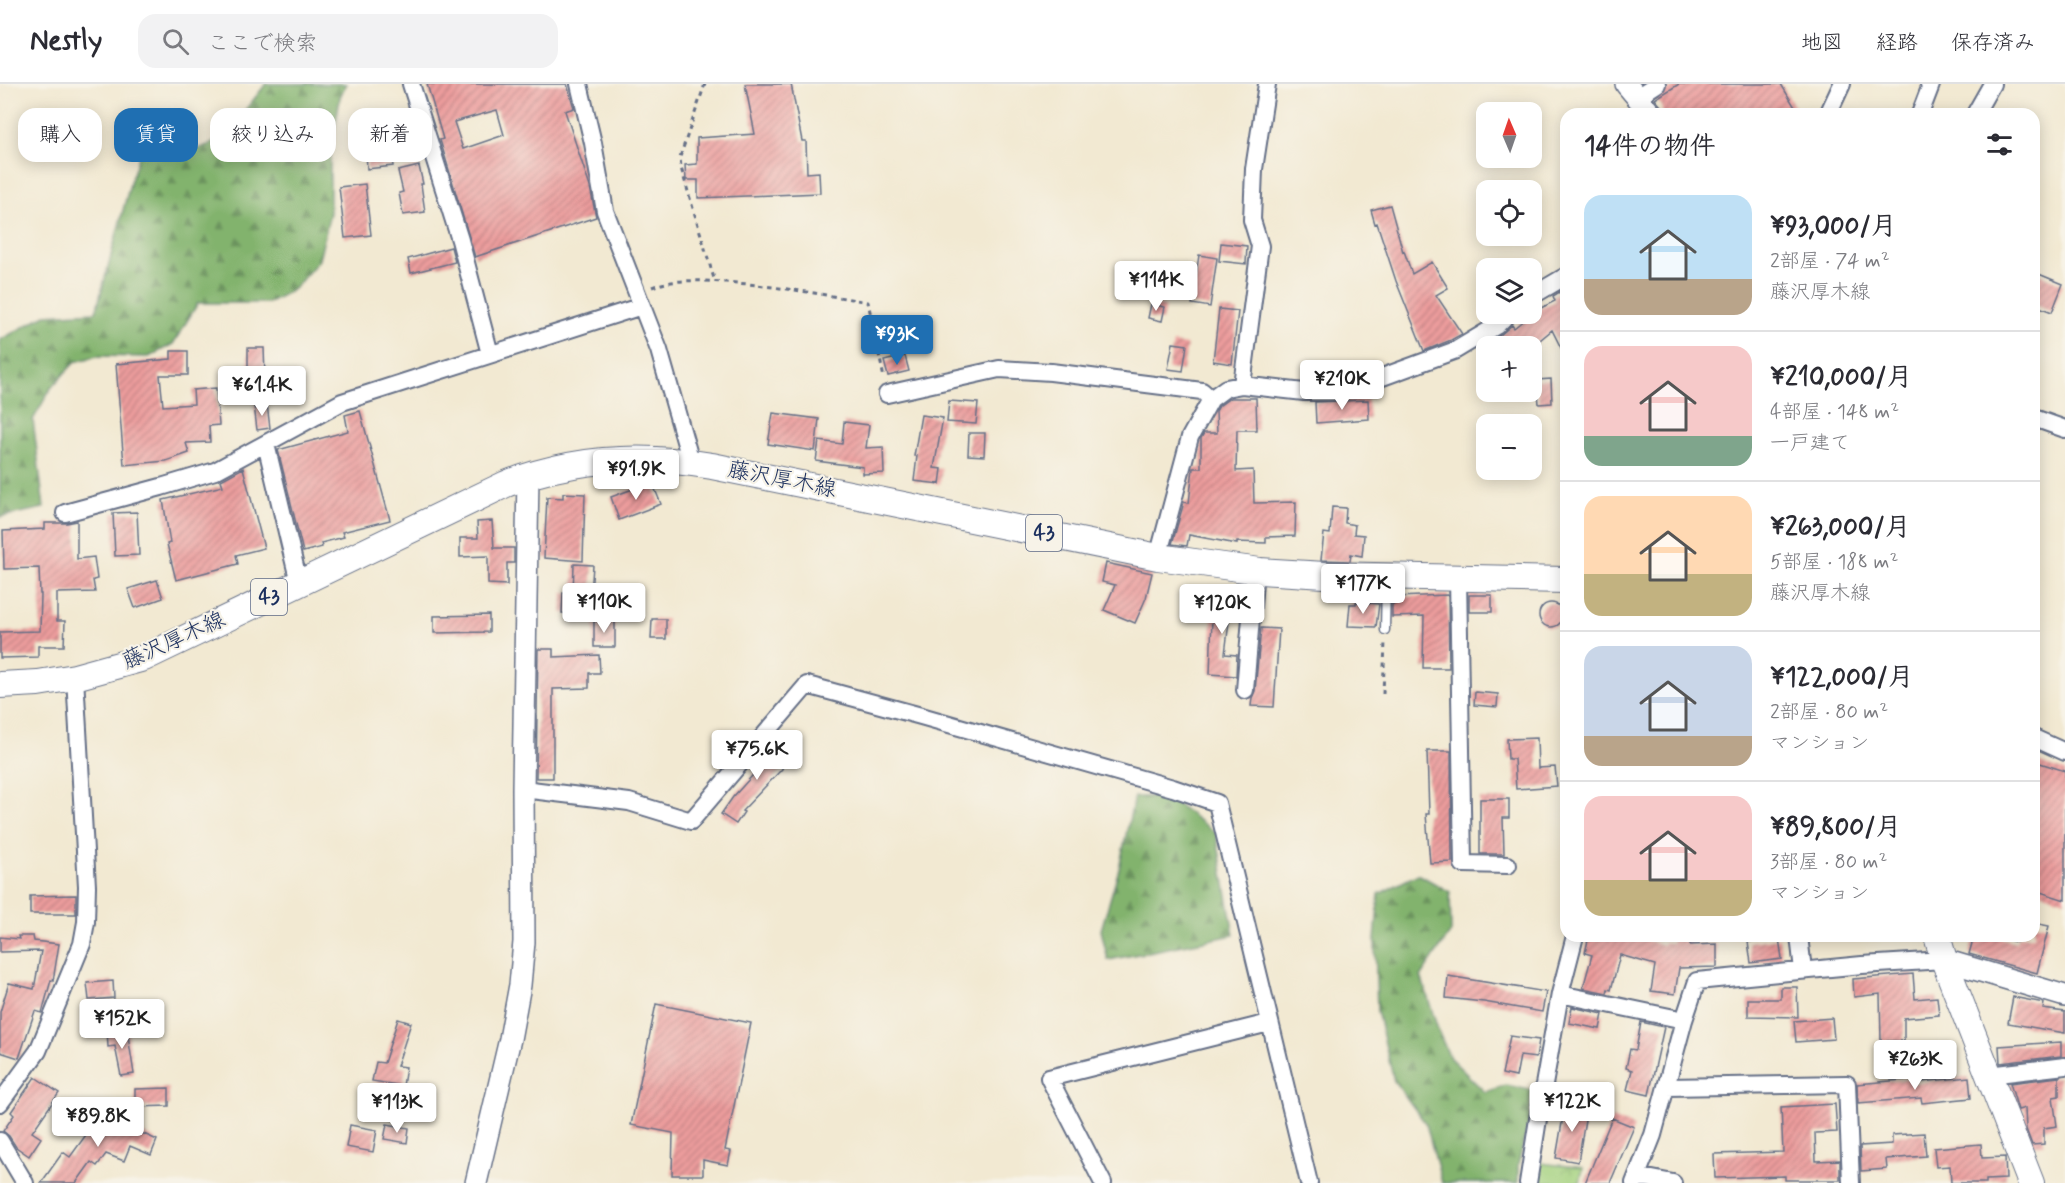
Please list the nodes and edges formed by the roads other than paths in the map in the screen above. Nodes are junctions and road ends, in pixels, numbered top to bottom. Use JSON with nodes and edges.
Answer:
{"nodes":[{"id":1,"x":411,"y":84,"type":"edge"},
{"id":2,"x":579,"y":84,"type":"edge"},
{"id":3,"x":1267,"y":84,"type":"edge"},
{"id":4,"x":1657,"y":84,"type":"edge"},
{"id":5,"x":1842,"y":84,"type":"edge"},
{"id":6,"x":1929,"y":84,"type":"edge"},
{"id":7,"x":1992,"y":84,"type":"edge"},
{"id":8,"x":1631,"y":90,"type":"edge"},
{"id":9,"x":1646,"y":108,"type":"edge"},
{"id":10,"x":1831,"y":108,"type":"edge"},
{"id":11,"x":1922,"y":108,"type":"edge"},
{"id":12,"x":1978,"y":108,"type":"edge"},
{"id":13,"x":1560,"y":280,"type":"edge"},
{"id":14,"x":1542,"y":290,"type":"edge"},
{"id":15,"x":639,"y":300,"type":"junction"},
{"id":16,"x":1498,"y":324,"type":"edge"},
{"id":17,"x":490,"y":354,"type":"junction"},
{"id":18,"x":1242,"y":385,"type":"junction"},
{"id":19,"x":887,"y":394,"type":"road end"},
{"id":20,"x":1211,"y":399,"type":"junction"},
{"id":21,"x":2040,"y":420,"type":"edge"},
{"id":22,"x":2065,"y":429,"type":"edge"},
{"id":23,"x":266,"y":444,"type":"junction"},
{"id":24,"x":691,"y":462,"type":"junction"},
{"id":25,"x":528,"y":475,"type":"junction"},
{"id":26,"x":65,"y":513,"type":"dead end"},
{"id":27,"x":1158,"y":557,"type":"junction"},
{"id":28,"x":1255,"y":570,"type":"junction"},
{"id":29,"x":1386,"y":576,"type":"junction"},
{"id":30,"x":1458,"y":578,"type":"junction"},
{"id":31,"x":1560,"y":580,"type":"edge"},
{"id":32,"x":299,"y":583,"type":"junction"},
{"id":33,"x":1385,"y":630,"type":"road end"},
{"id":34,"x":75,"y":677,"type":"junction"},
{"id":35,"x":0,"y":685,"type":"edge"},
{"id":36,"x":1245,"y":690,"type":"dead end"},
{"id":37,"x":2040,"y":741,"type":"edge"},
{"id":38,"x":2065,"y":752,"type":"edge"},
{"id":39,"x":523,"y":789,"type":"junction"},
{"id":40,"x":1508,"y":865,"type":"dead end"},
{"id":41,"x":1573,"y":942,"type":"edge"},
{"id":42,"x":1800,"y":942,"type":"edge"},
{"id":43,"x":1939,"y":942,"type":"edge"},
{"id":44,"x":1944,"y":960,"type":"junction"},
{"id":45,"x":1803,"y":970,"type":"junction"},
{"id":46,"x":1560,"y":994,"type":"junction"},
{"id":47,"x":2065,"y":996,"type":"edge"},
{"id":48,"x":1684,"y":1020,"type":"junction"},
{"id":49,"x":1269,"y":1023,"type":"junction"},
{"id":50,"x":2065,"y":1066,"type":"edge"},
{"id":51,"x":1989,"y":1075,"type":"junction"},
{"id":52,"x":1667,"y":1087,"type":"junction"},
{"id":53,"x":0,"y":1103,"type":"edge"},
{"id":54,"x":0,"y":1142,"type":"edge"},
{"id":55,"x":1636,"y":1180,"type":"edge"},
{"id":56,"x":25,"y":1183,"type":"edge"},
{"id":57,"x":476,"y":1183,"type":"edge"},
{"id":58,"x":1103,"y":1183,"type":"edge"},
{"id":59,"x":1309,"y":1183,"type":"edge"},
{"id":60,"x":1528,"y":1183,"type":"edge"},
{"id":61,"x":1673,"y":1183,"type":"edge"},
{"id":62,"x":1851,"y":1183,"type":"edge"},
{"id":63,"x":2031,"y":1183,"type":"edge"}],
"edges":[{"from":1,"to":17,"type":"street"},
{"from":2,"to":15,"type":"street"},
{"from":3,"to":18,"type":"street"},
{"from":4,"to":8,"type":"street"},
{"from":5,"to":10,"type":"street"},
{"from":6,"to":11,"type":"street"},
{"from":7,"to":12,"type":"street"},
{"from":8,"to":9,"type":"street"},
{"from":13,"to":14,"type":"street"},
{"from":15,"to":17,"type":"street"},
{"from":15,"to":24,"type":"street"},
{"from":16,"to":18,"type":"street"},
{"from":17,"to":23,"type":"street"},
{"from":18,"to":20,"type":"street"},
{"from":19,"to":20,"type":"street"},
{"from":20,"to":27,"type":"street"},
{"from":21,"to":22,"type":"street"},
{"from":23,"to":26,"type":"street"},
{"from":23,"to":32,"type":"street"},
{"from":24,"to":25,"type":"main road","name":"藤沢厚木線","number":"43"},
{"from":24,"to":27,"type":"main road","name":"藤沢厚木線","number":"43"},
{"from":25,"to":32,"type":"main road","name":"藤沢厚木線","number":"43"},
{"from":25,"to":39,"type":"street"},
{"from":27,"to":28,"type":"main road","name":"藤沢厚木線","number":"43"},
{"from":28,"to":29,"type":"main road","name":"藤沢厚木線","number":"43"},
{"from":28,"to":36,"type":"street"},
{"from":29,"to":30,"type":"main road","name":"藤沢厚木線","number":"43"},
{"from":29,"to":33,"type":"lane"},
{"from":30,"to":31,"type":"main road","name":"藤沢厚木線","number":"43"},
{"from":30,"to":40,"type":"street"},
{"from":32,"to":34,"type":"main road","name":"藤沢厚木線","number":"43"},
{"from":34,"to":35,"type":"main road","name":"藤沢厚木線","number":"43"},
{"from":34,"to":53,"type":"street"},
{"from":37,"to":38,"type":"street"},
{"from":39,"to":49,"type":"street"},
{"from":39,"to":57,"type":"street"},
{"from":41,"to":46,"type":"street"},
{"from":42,"to":45,"type":"street"},
{"from":43,"to":44,"type":"main road"},
{"from":44,"to":45,"type":"street"},
{"from":44,"to":47,"type":"street"},
{"from":44,"to":51,"type":"main road"},
{"from":45,"to":48,"type":"street"},
{"from":46,"to":48,"type":"street"},
{"from":46,"to":60,"type":"street"},
{"from":48,"to":52,"type":"street"},
{"from":49,"to":58,"type":"street"},
{"from":49,"to":59,"type":"street"},
{"from":50,"to":51,"type":"street"},
{"from":51,"to":63,"type":"main road"},
{"from":52,"to":55,"type":"street"},
{"from":52,"to":62,"type":"street"},
{"from":54,"to":56,"type":"street"},
{"from":55,"to":61,"type":"street"}]}
